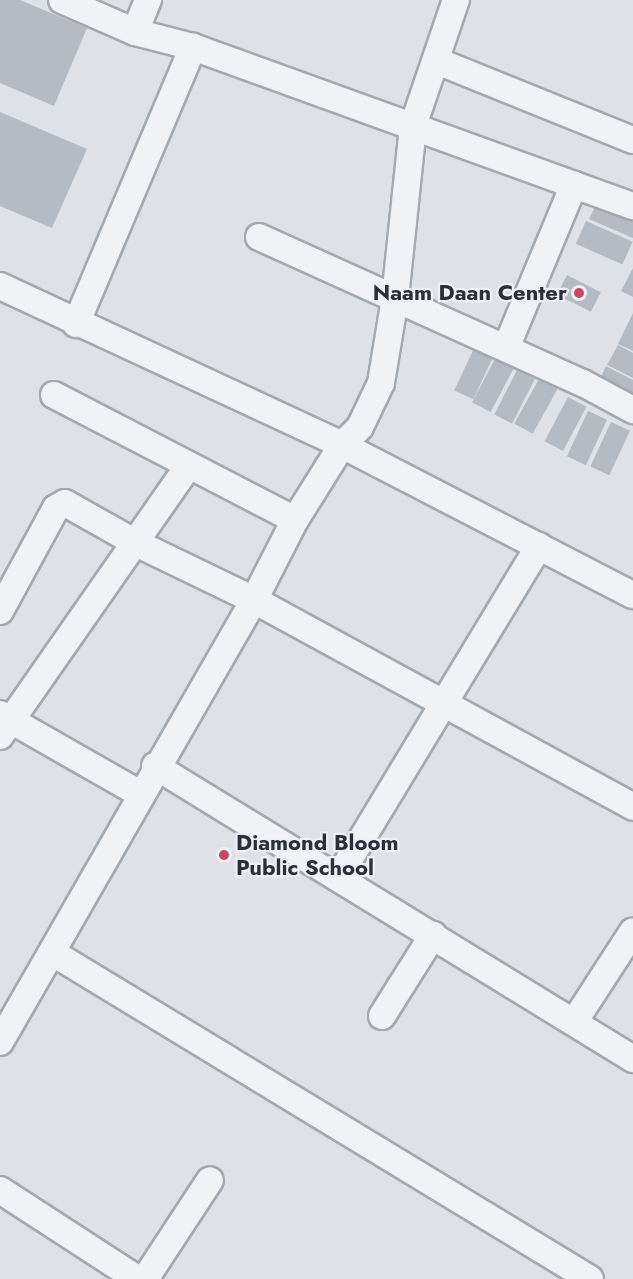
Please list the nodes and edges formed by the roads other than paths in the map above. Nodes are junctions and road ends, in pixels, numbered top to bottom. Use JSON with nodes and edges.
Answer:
{"nodes":[{"id":1,"x":62,"y":0,"type":"edge"},
{"id":2,"x":148,"y":0,"type":"edge"},
{"id":3,"x":456,"y":0,"type":"edge"},
{"id":4,"x":135,"y":32,"type":"junction"},
{"id":5,"x":193,"y":47,"type":"junction"},
{"id":6,"x":437,"y":61,"type":"junction"},
{"id":7,"x":413,"y":126,"type":"junction"},
{"id":8,"x":633,"y":140,"type":"edge"},
{"id":9,"x":574,"y":184,"type":"junction"},
{"id":10,"x":633,"y":207,"type":"edge"},
{"id":11,"x":259,"y":237,"type":"dead end"},
{"id":12,"x":0,"y":286,"type":"edge"},
{"id":13,"x":395,"y":298,"type":"junction"},
{"id":14,"x":76,"y":324,"type":"junction"},
{"id":15,"x":506,"y":348,"type":"junction"},
{"id":16,"x":54,"y":395,"type":"dead end"},
{"id":17,"x":632,"y":409,"type":"edge"},
{"id":18,"x":342,"y":445,"type":"junction"},
{"id":19,"x":189,"y":465,"type":"junction"},
{"id":20,"x":295,"y":520,"type":"junction"},
{"id":21,"x":136,"y":543,"type":"junction"},
{"id":22,"x":539,"y":546,"type":"junction"},
{"id":23,"x":633,"y":595,"type":"edge"},
{"id":24,"x":254,"y":600,"type":"junction"},
{"id":25,"x":0,"y":610,"type":"edge"},
{"id":26,"x":446,"y":705,"type":"junction"},
{"id":27,"x":3,"y":723,"type":"edge"},
{"id":28,"x":155,"y":766,"type":"junction"},
{"id":29,"x":140,"y":794,"type":"junction"},
{"id":30,"x":633,"y":807,"type":"edge"},
{"id":31,"x":338,"y":878,"type":"junction"},
{"id":32,"x":633,"y":931,"type":"edge"},
{"id":33,"x":433,"y":935,"type":"junction"},
{"id":34,"x":53,"y":953,"type":"junction"},
{"id":35,"x":382,"y":1016,"type":"dead end"},
{"id":36,"x":574,"y":1022,"type":"junction"},
{"id":37,"x":2,"y":1035,"type":"edge"},
{"id":38,"x":633,"y":1059,"type":"edge"},
{"id":39,"x":210,"y":1180,"type":"dead end"},
{"id":40,"x":0,"y":1190,"type":"edge"},
{"id":41,"x":137,"y":1279,"type":"edge"},
{"id":42,"x":145,"y":1279,"type":"edge"},
{"id":43,"x":590,"y":1279,"type":"edge"}],
"edges":[{"from":1,"to":4,"type":"street"},
{"from":2,"to":4,"type":"street"},
{"from":3,"to":6,"type":"street"},
{"from":4,"to":5,"type":"street"},
{"from":5,"to":7,"type":"street"},
{"from":5,"to":14,"type":"street"},
{"from":6,"to":7,"type":"street"},
{"from":6,"to":8,"type":"street"},
{"from":7,"to":9,"type":"street"},
{"from":7,"to":13,"type":"street"},
{"from":9,"to":10,"type":"street"},
{"from":9,"to":15,"type":"street"},
{"from":11,"to":13,"type":"street"},
{"from":12,"to":14,"type":"street"},
{"from":13,"to":15,"type":"street"},
{"from":13,"to":18,"type":"street"},
{"from":14,"to":18,"type":"street"},
{"from":15,"to":17,"type":"street"},
{"from":16,"to":19,"type":"street"},
{"from":18,"to":20,"type":"street"},
{"from":18,"to":22,"type":"street"},
{"from":19,"to":20,"type":"street"},
{"from":19,"to":21,"type":"street"},
{"from":20,"to":24,"type":"street"},
{"from":21,"to":24,"type":"street"},
{"from":21,"to":25,"type":"street"},
{"from":21,"to":27,"type":"street"},
{"from":22,"to":23,"type":"street"},
{"from":22,"to":26,"type":"street"},
{"from":24,"to":26,"type":"street"},
{"from":24,"to":28,"type":"street"},
{"from":26,"to":30,"type":"street"},
{"from":26,"to":31,"type":"street"},
{"from":27,"to":29,"type":"street"},
{"from":28,"to":29,"type":"street"},
{"from":28,"to":31,"type":"street"},
{"from":29,"to":34,"type":"street"},
{"from":31,"to":33,"type":"street"},
{"from":32,"to":36,"type":"street"},
{"from":33,"to":35,"type":"street"},
{"from":33,"to":36,"type":"street"},
{"from":34,"to":37,"type":"street"},
{"from":34,"to":43,"type":"street"},
{"from":36,"to":38,"type":"street"},
{"from":39,"to":42,"type":"street"},
{"from":40,"to":41,"type":"street"}]}
